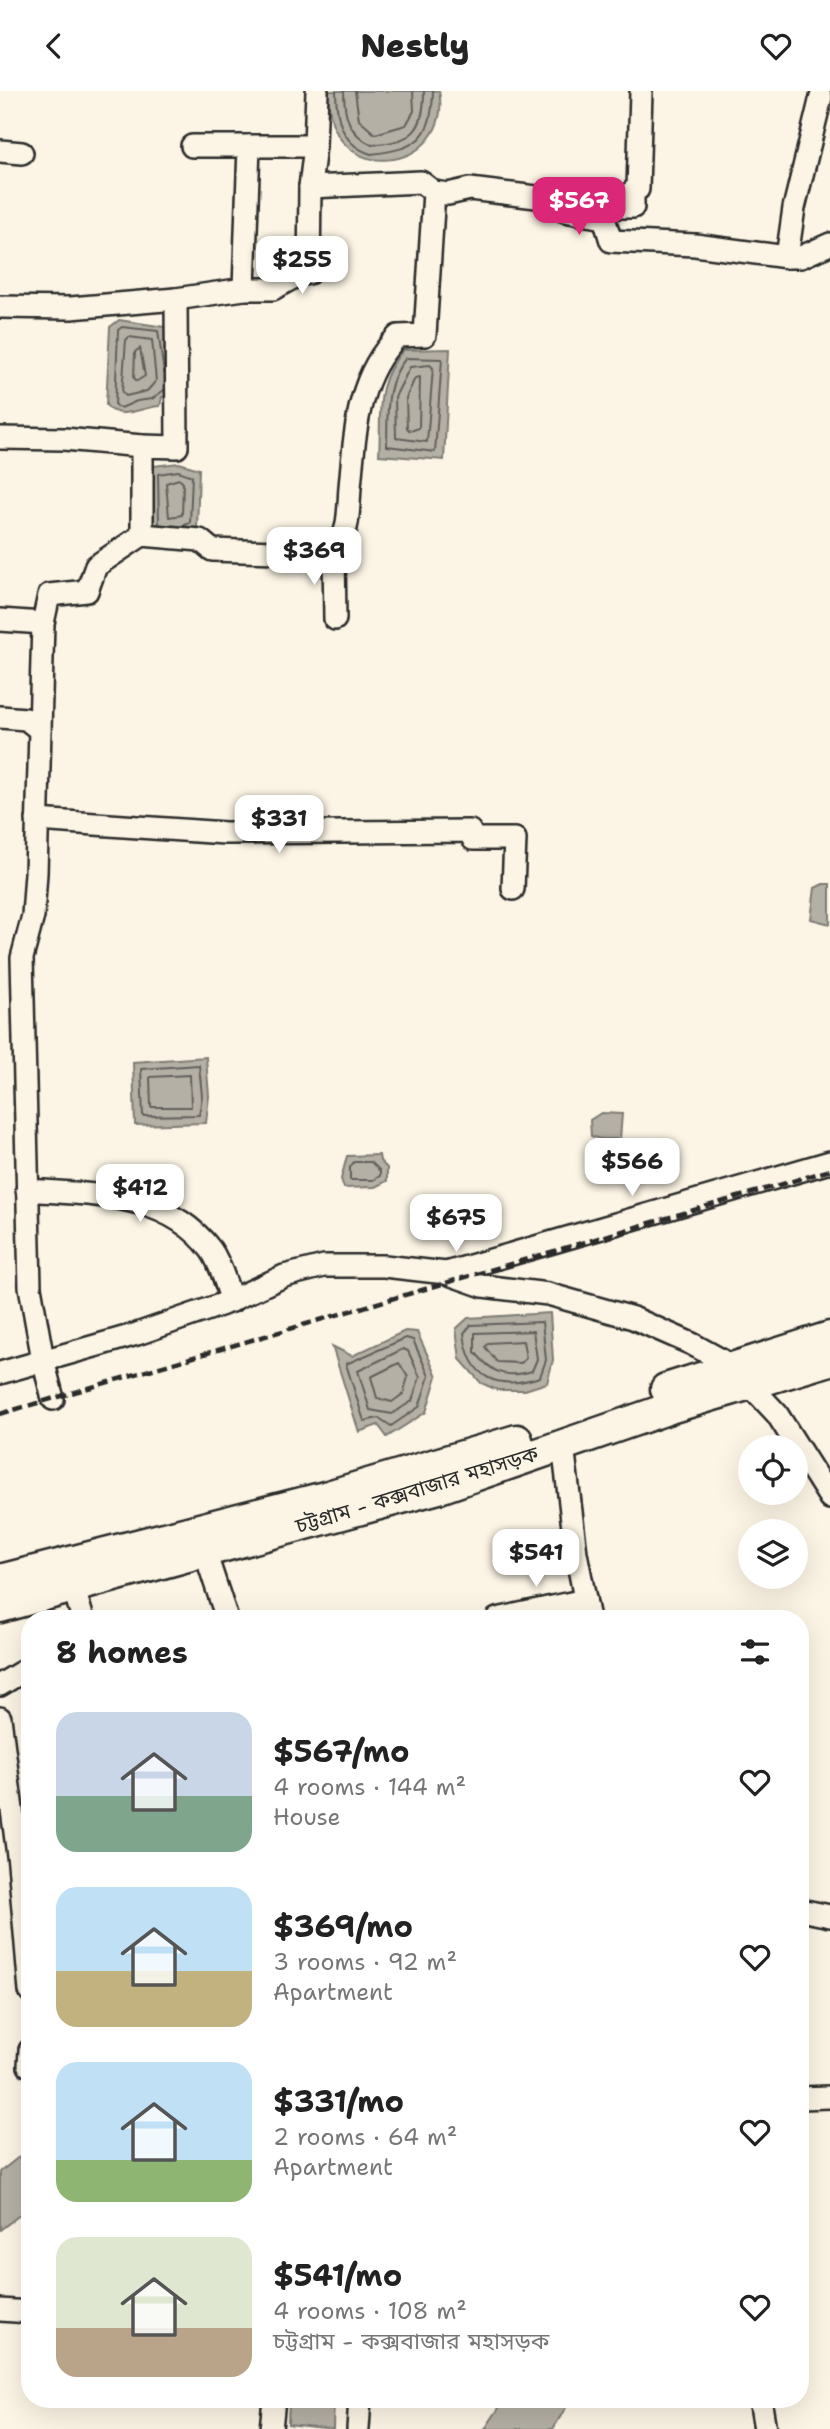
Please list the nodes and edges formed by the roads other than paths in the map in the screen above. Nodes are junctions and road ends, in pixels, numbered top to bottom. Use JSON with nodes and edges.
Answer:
{"nodes":[{"id":1,"x":317,"y":91,"type":"edge"},
{"id":2,"x":641,"y":92,"type":"edge"},
{"id":3,"x":821,"y":97,"type":"dead end"},
{"id":4,"x":192,"y":146,"type":"dead end"},
{"id":5,"x":249,"y":146,"type":"junction"},
{"id":6,"x":315,"y":146,"type":"junction"},
{"id":7,"x":0,"y":151,"type":"edge"},
{"id":8,"x":22,"y":153,"type":"dead end"},
{"id":9,"x":310,"y":187,"type":"junction"},
{"id":10,"x":434,"y":192,"type":"junction"},
{"id":11,"x":604,"y":218,"type":"junction"},
{"id":12,"x":830,"y":244,"type":"edge"},
{"id":13,"x":787,"y":257,"type":"junction"},
{"id":14,"x":244,"y":289,"type":"junction"},
{"id":15,"x":176,"y":299,"type":"junction"},
{"id":16,"x":0,"y":307,"type":"edge"},
{"id":17,"x":0,"y":438,"type":"edge"},
{"id":18,"x":142,"y":446,"type":"junction"},
{"id":19,"x":142,"y":535,"type":"junction"},
{"id":20,"x":334,"y":554,"type":"junction"},
{"id":21,"x":335,"y":618,"type":"dead end"},
{"id":22,"x":0,"y":620,"type":"edge"},
{"id":23,"x":43,"y":623,"type":"junction"},
{"id":24,"x":0,"y":717,"type":"edge"},
{"id":25,"x":40,"y":730,"type":"junction"},
{"id":26,"x":37,"y":820,"type":"junction"},
{"id":27,"x":513,"y":890,"type":"dead end"},
{"id":28,"x":830,"y":1162,"type":"edge"},
{"id":29,"x":27,"y":1190,"type":"junction"},
{"id":30,"x":446,"y":1273,"type":"junction"},
{"id":31,"x":232,"y":1301,"type":"junction"},
{"id":32,"x":830,"y":1337,"type":"edge"},
{"id":33,"x":43,"y":1360,"type":"junction"},
{"id":34,"x":830,"y":1360,"type":"edge"},
{"id":35,"x":0,"y":1373,"type":"edge"},
{"id":36,"x":741,"y":1375,"type":"junction"},
{"id":37,"x":53,"y":1399,"type":"dead end"},
{"id":38,"x":563,"y":1445,"type":"junction"},
{"id":39,"x":830,"y":1498,"type":"edge"},
{"id":40,"x":205,"y":1552,"type":"junction"},
{"id":41,"x":70,"y":1576,"type":"junction"},
{"id":42,"x":0,"y":1580,"type":"edge"},
{"id":43,"x":0,"y":1607,"type":"edge"},
{"id":44,"x":587,"y":1609,"type":"edge"},
{"id":45,"x":80,"y":1610,"type":"edge"},
{"id":46,"x":224,"y":1610,"type":"edge"},
{"id":47,"x":21,"y":1672,"type":"edge"},
{"id":48,"x":0,"y":1685,"type":"edge"},
{"id":49,"x":0,"y":1718,"type":"edge"},
{"id":50,"x":21,"y":1886,"type":"edge"},
{"id":51,"x":809,"y":1911,"type":"edge"},
{"id":52,"x":830,"y":1916,"type":"edge"},
{"id":53,"x":830,"y":2097,"type":"edge"},
{"id":54,"x":809,"y":2098,"type":"edge"},
{"id":55,"x":0,"y":2310,"type":"edge"},
{"id":56,"x":21,"y":2311,"type":"edge"},
{"id":57,"x":273,"y":2408,"type":"edge"},
{"id":58,"x":359,"y":2408,"type":"edge"},
{"id":59,"x":762,"y":2408,"type":"edge"},
{"id":60,"x":271,"y":2429,"type":"edge"},
{"id":61,"x":358,"y":2429,"type":"edge"},
{"id":62,"x":765,"y":2429,"type":"edge"}],
"edges":[{"from":1,"to":6,"type":"street"},
{"from":2,"to":11,"type":"street"},
{"from":3,"to":13,"type":"street"},
{"from":4,"to":5,"type":"street"},
{"from":5,"to":6,"type":"street"},
{"from":5,"to":14,"type":"street"},
{"from":6,"to":9,"type":"street"},
{"from":7,"to":8,"type":"street"},
{"from":9,"to":10,"type":"street"},
{"from":9,"to":14,"type":"street"},
{"from":10,"to":11,"type":"street"},
{"from":10,"to":20,"type":"street"},
{"from":11,"to":13,"type":"street"},
{"from":12,"to":13,"type":"street"},
{"from":14,"to":15,"type":"street"},
{"from":15,"to":16,"type":"street"},
{"from":15,"to":18,"type":"street"},
{"from":17,"to":18,"type":"street"},
{"from":18,"to":19,"type":"street"},
{"from":19,"to":20,"type":"street"},
{"from":19,"to":23,"type":"street"},
{"from":20,"to":21,"type":"street"},
{"from":22,"to":23,"type":"street"},
{"from":23,"to":25,"type":"street"},
{"from":24,"to":25,"type":"street"},
{"from":25,"to":26,"type":"street"},
{"from":26,"to":27,"type":"street"},
{"from":26,"to":29,"type":"street"},
{"from":28,"to":30,"type":"street"},
{"from":29,"to":31,"type":"street"},
{"from":29,"to":33,"type":"street"},
{"from":30,"to":31,"type":"street"},
{"from":30,"to":36,"type":"street"},
{"from":31,"to":33,"type":"street"},
{"from":32,"to":36,"type":"highway","name":"চট্টগ্রাম - কক্সবাজার মহাসড়ক"},
{"from":33,"to":35,"type":"street"},
{"from":33,"to":37,"type":"street"},
{"from":34,"to":36,"type":"highway","name":"চট্টগ্রাম - কক্সবাজার মহাসড়ক"},
{"from":36,"to":38,"type":"highway","name":"চট্টগ্রাম - কক্সবাজার মহাসড়ক"},
{"from":36,"to":39,"type":"street"},
{"from":36,"to":41,"type":"highway","name":"চট্টগ্রাম - কক্সবাজার মহাসড়ক"},
{"from":38,"to":40,"type":"highway","name":"চট্টগ্রাম - কক্সবাজার মহাসড়ক"},
{"from":38,"to":44,"type":"street"},
{"from":40,"to":41,"type":"highway","name":"চট্টগ্রাম - কক্সবাজার মহাসড়ক"},
{"from":40,"to":46,"type":"street"},
{"from":41,"to":42,"type":"highway","name":"চট্টগ্রাম - কক্সবাজার মহাসড়ক"},
{"from":41,"to":43,"type":"highway","name":"চট্টগ্রাম - কক্সবাজার মহাসড়ক"},
{"from":41,"to":45,"type":"street"},
{"from":47,"to":48,"type":"street"},
{"from":49,"to":50,"type":"street"},
{"from":51,"to":52,"type":"street"},
{"from":53,"to":54,"type":"street"},
{"from":55,"to":56,"type":"street"},
{"from":57,"to":60,"type":"street"},
{"from":58,"to":61,"type":"street"},
{"from":59,"to":62,"type":"street"}]}
